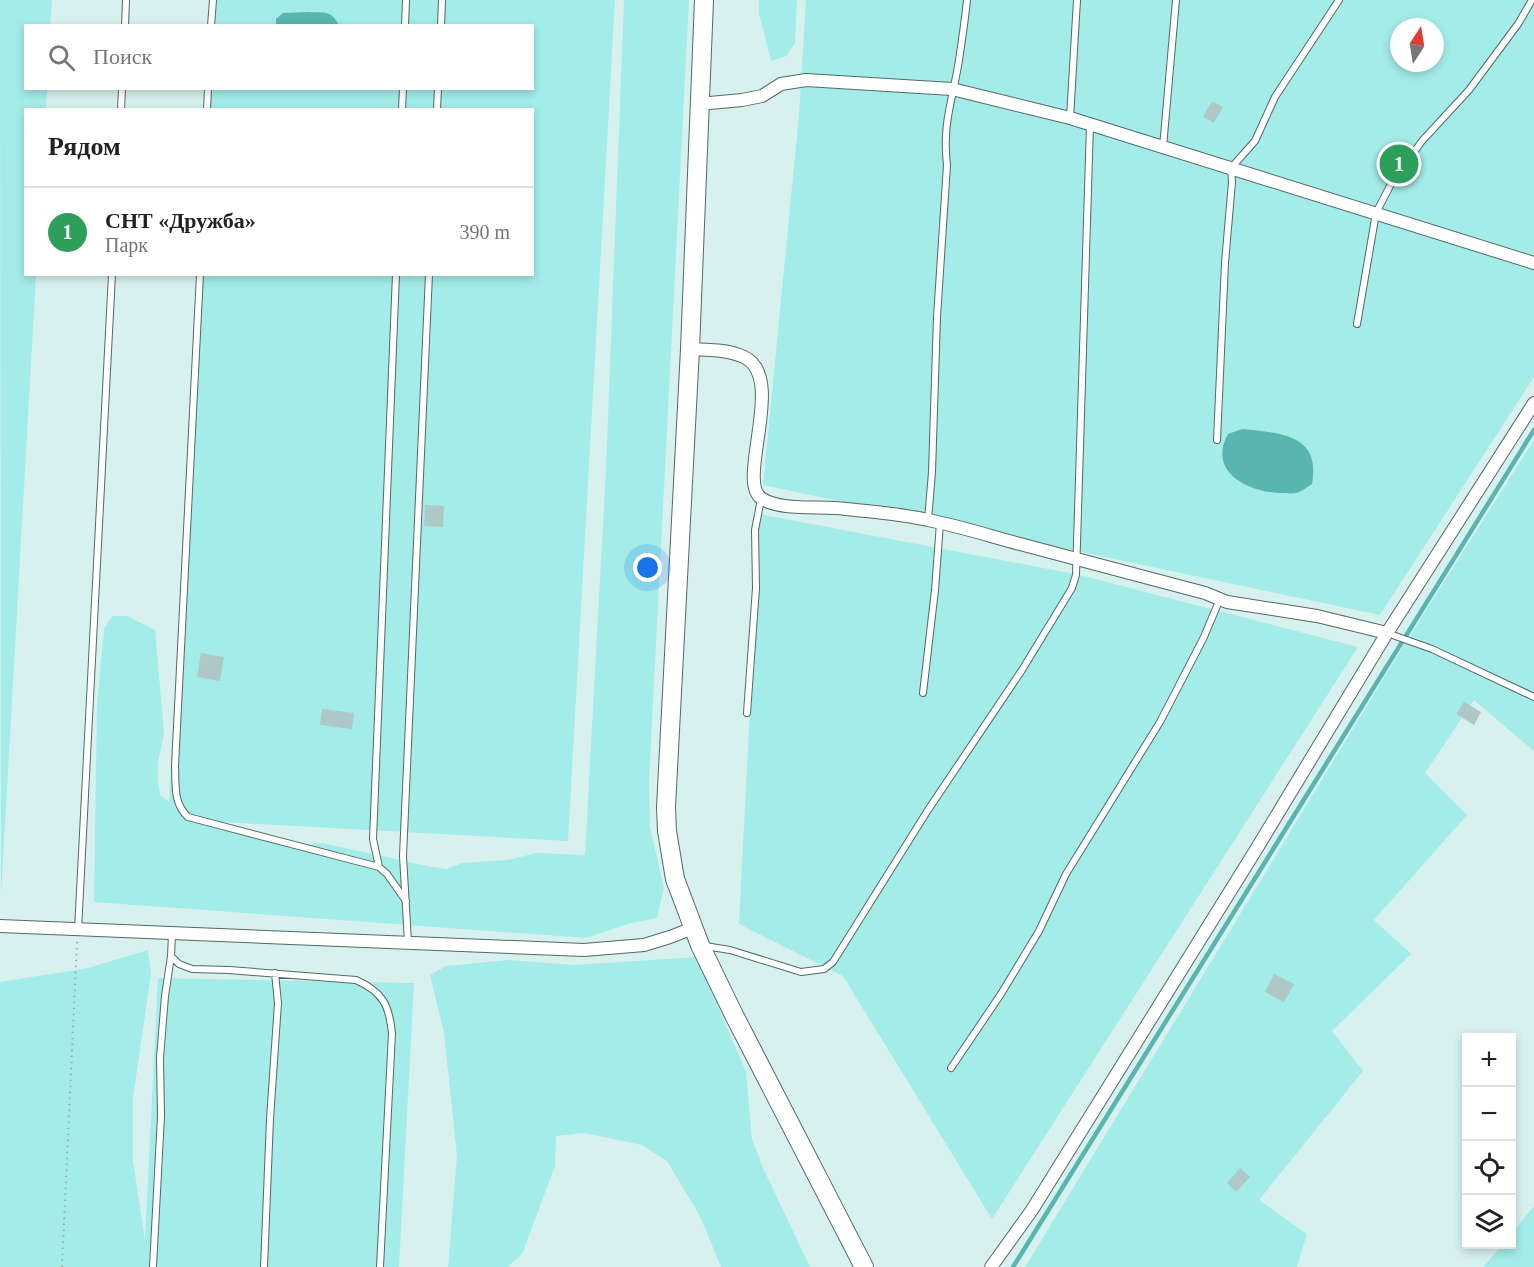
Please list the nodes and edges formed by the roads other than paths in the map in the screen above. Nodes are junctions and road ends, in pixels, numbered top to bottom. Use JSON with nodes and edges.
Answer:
{"nodes":[{"id":1,"x":126,"y":0,"type":"edge"},
{"id":2,"x":213,"y":0,"type":"edge"},
{"id":3,"x":406,"y":0,"type":"edge"},
{"id":4,"x":442,"y":0,"type":"edge"},
{"id":5,"x":704,"y":0,"type":"edge"},
{"id":6,"x":967,"y":0,"type":"edge"},
{"id":7,"x":1077,"y":0,"type":"edge"},
{"id":8,"x":1176,"y":0,"type":"edge"},
{"id":9,"x":1339,"y":0,"type":"edge"},
{"id":10,"x":1532,"y":0,"type":"edge"},
{"id":11,"x":125,"y":24,"type":"edge"},
{"id":12,"x":211,"y":24,"type":"edge"},
{"id":13,"x":405,"y":24,"type":"edge"},
{"id":14,"x":441,"y":24,"type":"edge"},
{"id":15,"x":952,"y":89,"type":"junction"},
{"id":16,"x":122,"y":90,"type":"edge"},
{"id":17,"x":208,"y":90,"type":"edge"},
{"id":18,"x":402,"y":90,"type":"edge"},
{"id":19,"x":438,"y":90,"type":"edge"},
{"id":20,"x":699,"y":104,"type":"junction"},
{"id":21,"x":121,"y":108,"type":"edge"},
{"id":22,"x":207,"y":108,"type":"edge"},
{"id":23,"x":402,"y":108,"type":"edge"},
{"id":24,"x":437,"y":108,"type":"edge"},
{"id":25,"x":1070,"y":118,"type":"junction"},
{"id":26,"x":1090,"y":124,"type":"junction"},
{"id":27,"x":1163,"y":147,"type":"junction"},
{"id":28,"x":1231,"y":168,"type":"junction"},
{"id":29,"x":1376,"y":213,"type":"junction"},
{"id":30,"x":1534,"y":263,"type":"edge"},
{"id":31,"x":112,"y":276,"type":"edge"},
{"id":32,"x":200,"y":276,"type":"edge"},
{"id":33,"x":396,"y":276,"type":"edge"},
{"id":34,"x":429,"y":276,"type":"edge"},
{"id":35,"x":1357,"y":324,"type":"dead end"},
{"id":36,"x":690,"y":349,"type":"junction"},
{"id":37,"x":1534,"y":403,"type":"edge"},
{"id":38,"x":1216,"y":440,"type":"dead end"},
{"id":39,"x":761,"y":498,"type":"junction"},
{"id":40,"x":934,"y":521,"type":"junction"},
{"id":41,"x":1075,"y":559,"type":"junction"},
{"id":42,"x":1220,"y":599,"type":"junction"},
{"id":43,"x":1391,"y":635,"type":"junction"},
{"id":44,"x":923,"y":693,"type":"dead end"},
{"id":45,"x":1534,"y":697,"type":"edge"},
{"id":46,"x":747,"y":713,"type":"dead end"},
{"id":47,"x":379,"y":867,"type":"junction"},
{"id":48,"x":405,"y":901,"type":"junction"},
{"id":49,"x":0,"y":926,"type":"edge"},
{"id":50,"x":78,"y":930,"type":"junction"},
{"id":51,"x":172,"y":934,"type":"junction"},
{"id":52,"x":697,"y":936,"type":"junction"},
{"id":53,"x":408,"y":944,"type":"junction"},
{"id":54,"x":171,"y":956,"type":"junction"},
{"id":55,"x":275,"y":974,"type":"junction"},
{"id":56,"x":951,"y":1068,"type":"dead end"},
{"id":57,"x":153,"y":1267,"type":"edge"},
{"id":58,"x":264,"y":1267,"type":"edge"},
{"id":59,"x":380,"y":1267,"type":"edge"},
{"id":60,"x":864,"y":1267,"type":"edge"},
{"id":61,"x":991,"y":1267,"type":"edge"}],
"edges":[{"from":1,"to":11,"type":"lane"},
{"from":2,"to":12,"type":"lane"},
{"from":3,"to":13,"type":"lane"},
{"from":4,"to":14,"type":"lane"},
{"from":5,"to":20,"type":"street"},
{"from":6,"to":15,"type":"lane"},
{"from":7,"to":25,"type":"lane"},
{"from":8,"to":27,"type":"lane"},
{"from":9,"to":28,"type":"lane"},
{"from":10,"to":29,"type":"lane"},
{"from":15,"to":20,"type":"street"},
{"from":15,"to":25,"type":"street"},
{"from":15,"to":40,"type":"lane"},
{"from":16,"to":21,"type":"lane"},
{"from":17,"to":22,"type":"lane"},
{"from":18,"to":23,"type":"lane"},
{"from":19,"to":24,"type":"lane"},
{"from":20,"to":36,"type":"street"},
{"from":25,"to":26,"type":"street"},
{"from":26,"to":27,"type":"street"},
{"from":26,"to":41,"type":"lane"},
{"from":27,"to":28,"type":"street"},
{"from":28,"to":29,"type":"street"},
{"from":28,"to":38,"type":"lane"},
{"from":29,"to":30,"type":"street"},
{"from":29,"to":35,"type":"lane"},
{"from":31,"to":50,"type":"lane"},
{"from":32,"to":47,"type":"lane"},
{"from":33,"to":47,"type":"lane"},
{"from":34,"to":48,"type":"lane"},
{"from":36,"to":39,"type":"street"},
{"from":36,"to":52,"type":"street"},
{"from":37,"to":43,"type":"street"},
{"from":39,"to":40,"type":"street"},
{"from":39,"to":46,"type":"lane"},
{"from":40,"to":41,"type":"street"},
{"from":40,"to":44,"type":"lane"},
{"from":41,"to":42,"type":"street"},
{"from":41,"to":52,"type":"lane"},
{"from":42,"to":43,"type":"street"},
{"from":42,"to":56,"type":"lane"},
{"from":43,"to":45,"type":"lane"},
{"from":43,"to":61,"type":"street"},
{"from":47,"to":48,"type":"lane"},
{"from":48,"to":53,"type":"lane"},
{"from":49,"to":50,"type":"street"},
{"from":50,"to":51,"type":"street"},
{"from":51,"to":53,"type":"street"},
{"from":51,"to":54,"type":"lane"},
{"from":52,"to":53,"type":"street"},
{"from":52,"to":60,"type":"street"},
{"from":54,"to":55,"type":"lane"},
{"from":54,"to":57,"type":"lane"},
{"from":55,"to":58,"type":"lane"},
{"from":55,"to":59,"type":"lane"}]}
